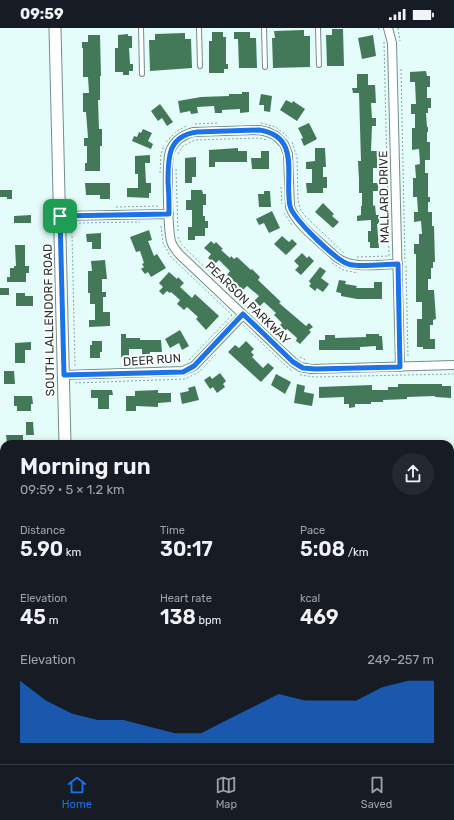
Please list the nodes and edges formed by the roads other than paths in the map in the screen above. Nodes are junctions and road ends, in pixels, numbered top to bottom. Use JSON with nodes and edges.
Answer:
{"nodes":[{"id":1,"x":55,"y":28,"type":"edge"},
{"id":2,"x":141,"y":28,"type":"edge"},
{"id":3,"x":199,"y":28,"type":"edge"},
{"id":4,"x":264,"y":28,"type":"edge"},
{"id":5,"x":318,"y":28,"type":"edge"},
{"id":6,"x":385,"y":31,"type":"edge"},
{"id":7,"x":319,"y":65,"type":"dead end"},
{"id":8,"x":200,"y":66,"type":"dead end"},
{"id":9,"x":265,"y":67,"type":"dead end"},
{"id":10,"x":142,"y":74,"type":"dead end"},
{"id":11,"x":169,"y":214,"type":"junction"},
{"id":12,"x":60,"y":216,"type":"junction"},
{"id":13,"x":398,"y":264,"type":"junction"},
{"id":14,"x":243,"y":314,"type":"junction"},
{"id":15,"x":454,"y":365,"type":"edge"},
{"id":16,"x":404,"y":367,"type":"junction"},
{"id":17,"x":64,"y":375,"type":"junction"},
{"id":18,"x":65,"y":440,"type":"edge"}],
"edges":[{"from":1,"to":12,"type":"street","name":"SOUTH LALLENDORF ROAD"},
{"from":2,"to":10,"type":"lane"},
{"from":3,"to":8,"type":"lane"},
{"from":4,"to":9,"type":"lane"},
{"from":5,"to":7,"type":"lane"},
{"from":6,"to":13,"type":"street","name":"MALLARD DRIVE"},
{"from":11,"to":12,"type":"street"},
{"from":11,"to":13,"type":"street","name":"PEARSON PARKWAY"},
{"from":11,"to":14,"type":"street","name":"PEARSON PARKWAY"},
{"from":12,"to":17,"type":"street","name":"SOUTH LALLENDORF ROAD"},
{"from":13,"to":16,"type":"street","name":"MALLARD DRIVE"},
{"from":14,"to":16,"type":"street","name":"PEARSON PARKWAY"},
{"from":14,"to":17,"type":"street","name":"DEER RUN"},
{"from":15,"to":16,"type":"street","name":"PEARSON PARKWAY"},
{"from":17,"to":18,"type":"street","name":"SOUTH LALLENDORF ROAD"}]}
